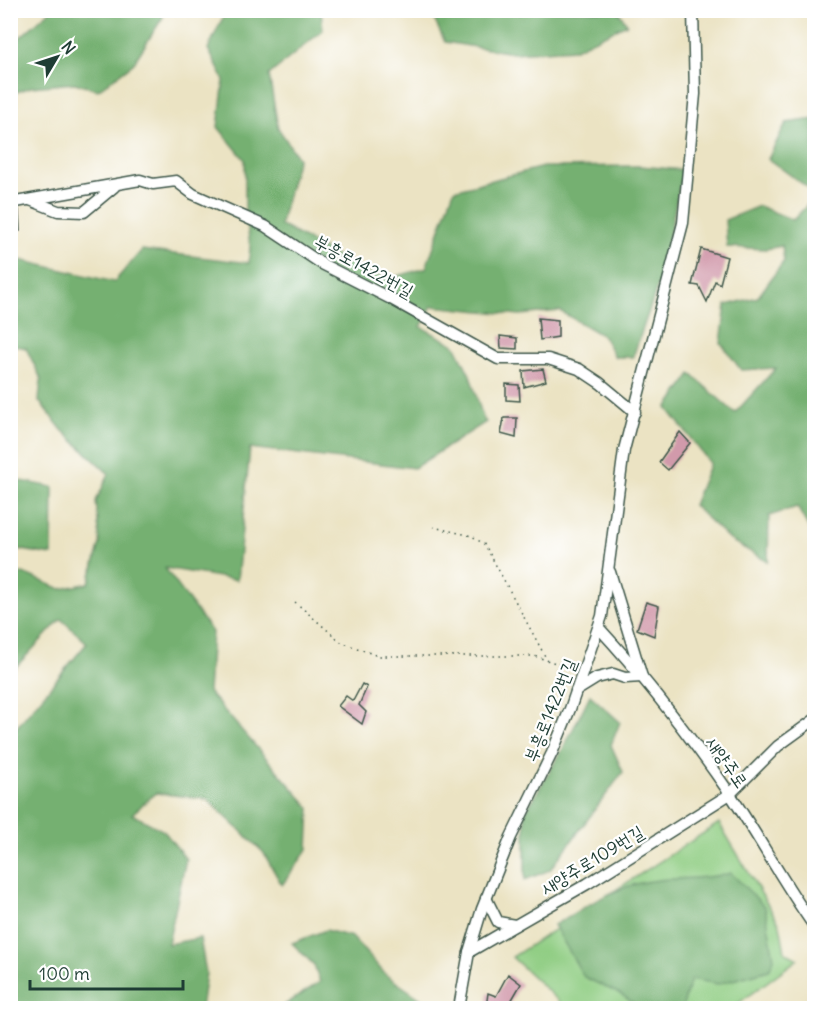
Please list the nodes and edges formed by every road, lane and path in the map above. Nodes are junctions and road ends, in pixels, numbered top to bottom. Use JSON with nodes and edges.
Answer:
{"nodes":[{"id":1,"x":693,"y":10,"type":"edge"},
{"id":2,"x":116,"y":186,"type":"junction"},
{"id":3,"x":29,"y":200,"type":"junction"},
{"id":4,"x":10,"y":203,"type":"edge"},
{"id":5,"x":635,"y":412,"type":"junction"},
{"id":6,"x":433,"y":527,"type":"dead end"},
{"id":7,"x":610,"y":569,"type":"junction"},
{"id":8,"x":295,"y":602,"type":"dead end"},
{"id":9,"x":599,"y":628,"type":"junction"},
{"id":10,"x":546,"y":658,"type":"junction"},
{"id":11,"x":583,"y":672,"type":"junction"},
{"id":12,"x":642,"y":677,"type":"junction"},
{"id":13,"x":576,"y":691,"type":"junction"},
{"id":14,"x":814,"y":720,"type":"edge"},
{"id":15,"x":730,"y":794,"type":"junction"},
{"id":16,"x":486,"y":898,"type":"junction"},
{"id":17,"x":515,"y":925,"type":"junction"},
{"id":18,"x":814,"y":926,"type":"edge"},
{"id":19,"x":469,"y":952,"type":"junction"},
{"id":20,"x":459,"y":1008,"type":"edge"}],
"edges":[{"from":1,"to":5,"type":"street","name":"부흥로1422번길"},
{"from":2,"to":3,"type":"street","name":"부흥로1422번길"},
{"from":2,"to":3,"type":"street"},
{"from":2,"to":5,"type":"street","name":"부흥로1422번길"},
{"from":3,"to":4,"type":"street","name":"부흥로1422번길"},
{"from":5,"to":7,"type":"street","name":"부흥로1422번길"},
{"from":6,"to":10,"type":"path"},
{"from":7,"to":9,"type":"street","name":"부흥로1422번길"},
{"from":7,"to":12,"type":"street"},
{"from":8,"to":10,"type":"path"},
{"from":9,"to":11,"type":"street","name":"부흥로1422번길"},
{"from":9,"to":12,"type":"street","name":"새양주로"},
{"from":10,"to":11,"type":"path"},
{"from":11,"to":13,"type":"street","name":"부흥로1422번길"},
{"from":12,"to":13,"type":"street"},
{"from":12,"to":15,"type":"street","name":"새양주로"},
{"from":13,"to":16,"type":"street","name":"부흥로1422번길"},
{"from":14,"to":15,"type":"street","name":"새양주로109번길"},
{"from":15,"to":17,"type":"street","name":"새양주로109번길"},
{"from":15,"to":18,"type":"street","name":"새양주로"},
{"from":16,"to":17,"type":"street"},
{"from":16,"to":19,"type":"street","name":"부흥로1422번길"},
{"from":17,"to":19,"type":"street","name":"새양주로109번길"},
{"from":19,"to":20,"type":"street","name":"부흥로1422번길"}]}
